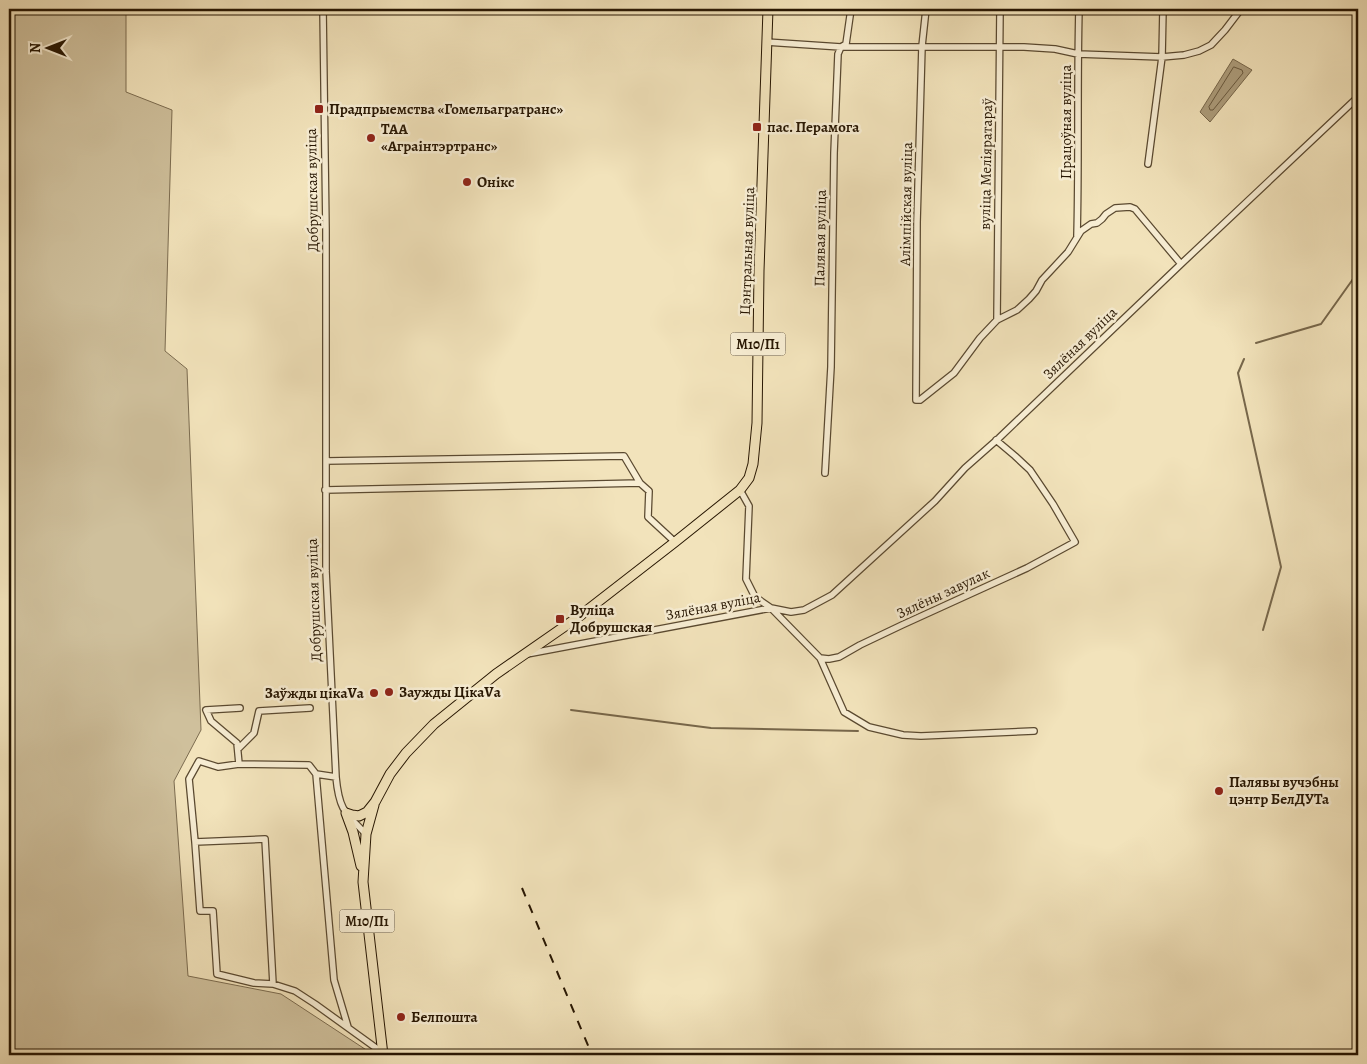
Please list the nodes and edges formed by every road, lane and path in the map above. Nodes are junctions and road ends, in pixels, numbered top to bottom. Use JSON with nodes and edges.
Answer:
{"nodes":[{"id":1,"x":323,"y":9,"type":"edge"},
{"id":2,"x":768,"y":9,"type":"edge"},
{"id":3,"x":851,"y":9,"type":"edge"},
{"id":4,"x":926,"y":9,"type":"edge"},
{"id":5,"x":1000,"y":9,"type":"edge"},
{"id":6,"x":1079,"y":9,"type":"edge"},
{"id":7,"x":1163,"y":9,"type":"edge"},
{"id":8,"x":1240,"y":9,"type":"edge"},
{"id":9,"x":766,"y":42,"type":"junction"},
{"id":10,"x":922,"y":46,"type":"junction"},
{"id":11,"x":841,"y":47,"type":"junction"},
{"id":12,"x":999,"y":47,"type":"junction"},
{"id":13,"x":1078,"y":54,"type":"junction"},
{"id":14,"x":1162,"y":57,"type":"junction"},
{"id":15,"x":1358,"y":98,"type":"edge"},
{"id":16,"x":1148,"y":164,"type":"dead end"},
{"id":17,"x":1078,"y":236,"type":"junction"},
{"id":18,"x":1181,"y":264,"type":"junction"},
{"id":19,"x":997,"y":320,"type":"junction"},
{"id":20,"x":996,"y":440,"type":"junction"},
{"id":21,"x":326,"y":461,"type":"junction"},
{"id":22,"x":825,"y":473,"type":"dead end"},
{"id":23,"x":640,"y":483,"type":"junction"},
{"id":24,"x":325,"y":490,"type":"junction"},
{"id":25,"x":740,"y":490,"type":"junction"},
{"id":26,"x":675,"y":542,"type":"junction"},
{"id":27,"x":771,"y":608,"type":"junction"},
{"id":28,"x":522,"y":655,"type":"junction"},
{"id":29,"x":820,"y":658,"type":"junction"},
{"id":30,"x":240,"y":708,"type":"dead end"},
{"id":31,"x":310,"y":708,"type":"dead end"},
{"id":32,"x":1034,"y":731,"type":"dead end"},
{"id":33,"x":238,"y":749,"type":"junction"},
{"id":34,"x":239,"y":764,"type":"junction"},
{"id":35,"x":316,"y":774,"type":"junction"},
{"id":36,"x":336,"y":777,"type":"junction"},
{"id":37,"x":375,"y":802,"type":"junction"},
{"id":38,"x":346,"y":813,"type":"junction"},
{"id":39,"x":366,"y":834,"type":"junction"},
{"id":40,"x":195,"y":842,"type":"junction"},
{"id":41,"x":363,"y":882,"type":"junction"},
{"id":42,"x":273,"y":984,"type":"junction"},
{"id":43,"x":348,"y":1027,"type":"junction"},
{"id":44,"x":383,"y":1054,"type":"edge"}],
"edges":[{"from":1,"to":21,"type":"street","name":"Добрушская вуліца"},
{"from":2,"to":9,"type":"main road","name":"Цэнтральная вуліца","number":"М10/П1"},
{"from":3,"to":11,"type":"street","name":"Палявая вуліца"},
{"from":4,"to":10,"type":"street","name":"Алімпійская вуліца"},
{"from":5,"to":12,"type":"street","name":"вуліца Меліяратараў"},
{"from":6,"to":13,"type":"street","name":"Працоўная вуліца"},
{"from":7,"to":14,"type":"street"},
{"from":8,"to":14,"type":"street"},
{"from":9,"to":11,"type":"street"},
{"from":9,"to":25,"type":"main road","name":"Цэнтральная вуліца","number":"М10/П1"},
{"from":10,"to":11,"type":"street"},
{"from":10,"to":12,"type":"street"},
{"from":10,"to":19,"type":"street","name":"Алімпійская вуліца"},
{"from":11,"to":22,"type":"street","name":"Палявая вуліца"},
{"from":12,"to":13,"type":"street"},
{"from":12,"to":19,"type":"street","name":"вуліца Меліяратараў"},
{"from":13,"to":14,"type":"street"},
{"from":13,"to":17,"type":"street","name":"Працоўная вуліца"},
{"from":14,"to":16,"type":"street"},
{"from":15,"to":18,"type":"street","name":"Зялёная вуліца"},
{"from":17,"to":18,"type":"street"},
{"from":17,"to":19,"type":"street"},
{"from":18,"to":20,"type":"street","name":"Зялёная вуліца"},
{"from":20,"to":27,"type":"street","name":"Зялёная вуліца"},
{"from":20,"to":29,"type":"street","name":"Зялёны завулак"},
{"from":21,"to":23,"type":"street"},
{"from":21,"to":24,"type":"street","name":"Добрушская вуліца"},
{"from":23,"to":24,"type":"street"},
{"from":23,"to":26,"type":"street"},
{"from":24,"to":36,"type":"street","name":"Добрушская вуліца"},
{"from":25,"to":26,"type":"main road","name":"Цэнтральная вуліца","number":"М10/П1"},
{"from":25,"to":27,"type":"street"},
{"from":26,"to":28,"type":"main road","name":"Цэнтральная вуліца","number":"М10/П1"},
{"from":27,"to":28,"type":"street","name":"Зялёная вуліца"},
{"from":27,"to":29,"type":"street"},
{"from":28,"to":37,"type":"main road","number":"М10/П1"},
{"from":29,"to":32,"type":"street"},
{"from":30,"to":33,"type":"street"},
{"from":31,"to":33,"type":"street"},
{"from":33,"to":34,"type":"street"},
{"from":34,"to":35,"type":"street"},
{"from":34,"to":40,"type":"street"},
{"from":35,"to":36,"type":"street"},
{"from":35,"to":43,"type":"street"},
{"from":36,"to":38,"type":"street","name":"Добрушская вуліца"},
{"from":37,"to":38,"type":"main road"},
{"from":37,"to":39,"type":"main road","number":"М10/П1"},
{"from":38,"to":39,"type":"street","name":"Добрушская вуліца"},
{"from":38,"to":41,"type":"main road"},
{"from":39,"to":41,"type":"main road","number":"М10/П1"},
{"from":40,"to":42,"type":"street"},
{"from":40,"to":42,"type":"street"},
{"from":41,"to":44,"type":"main road","number":"М10/П1"},
{"from":42,"to":43,"type":"street"},
{"from":43,"to":44,"type":"street"}]}
